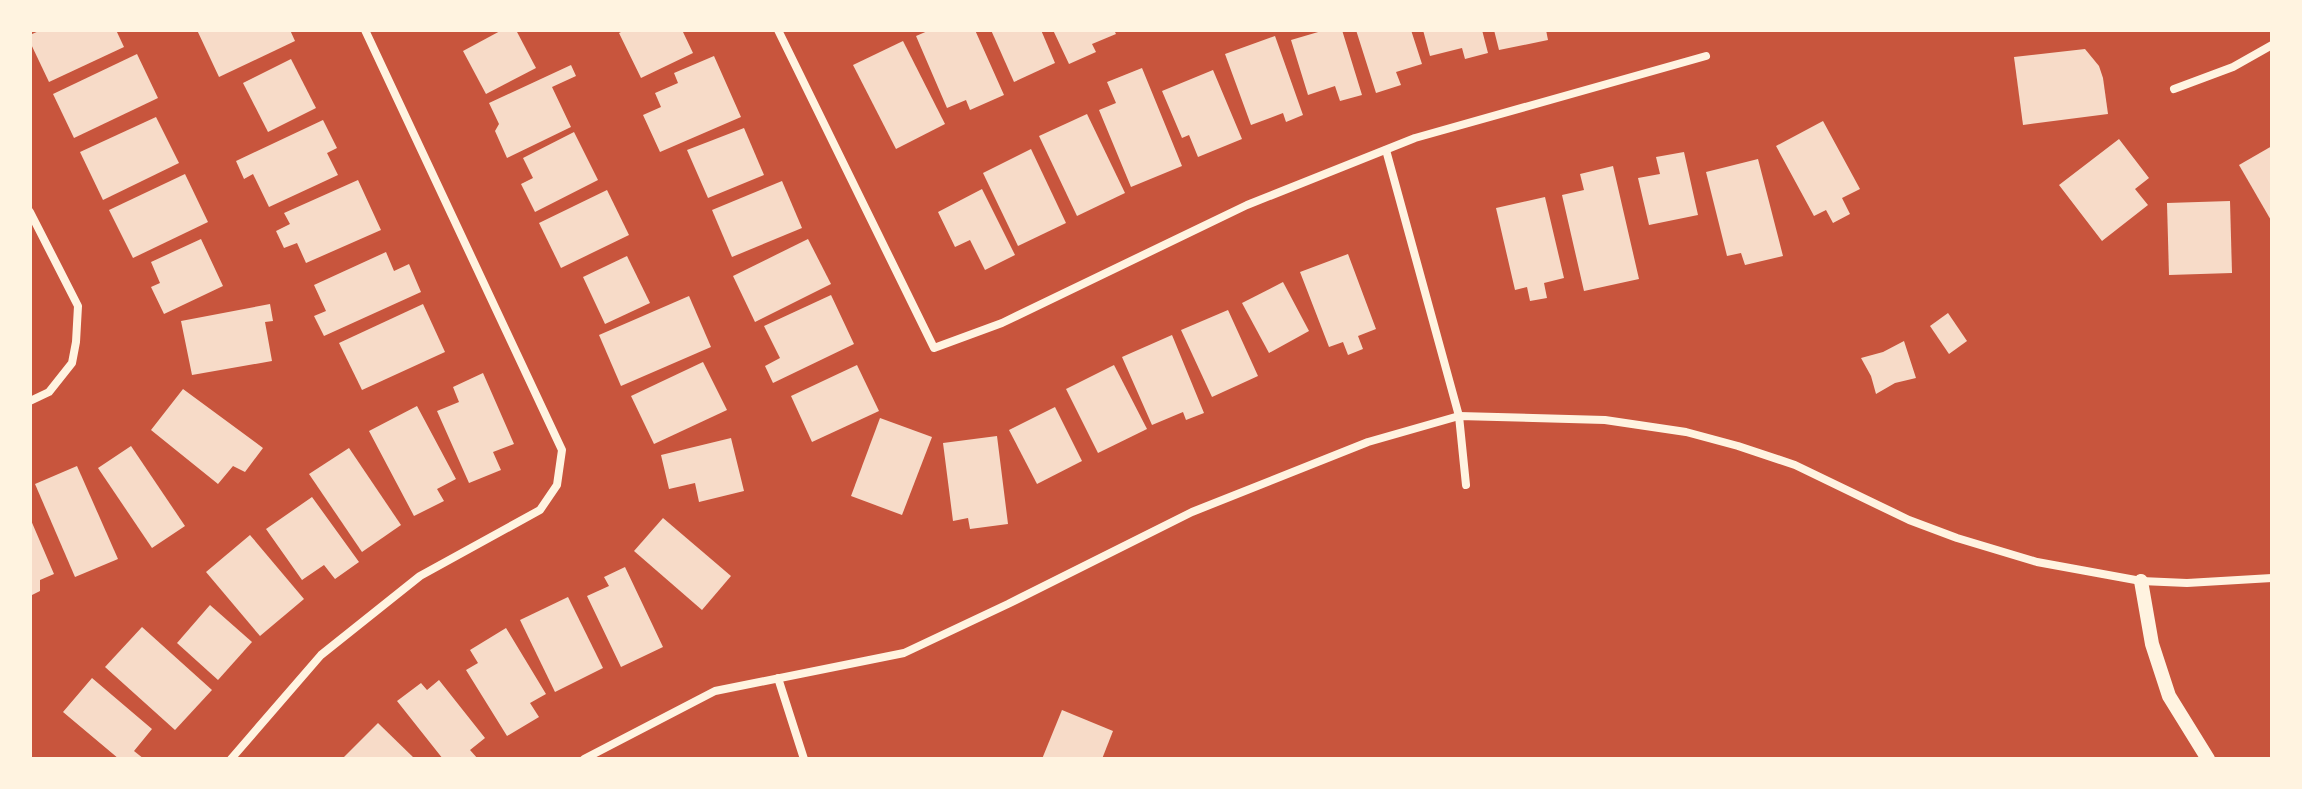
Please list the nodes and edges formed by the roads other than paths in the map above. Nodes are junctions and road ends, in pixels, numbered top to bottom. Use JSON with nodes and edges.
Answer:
{"nodes":[{"id":1,"x":365,"y":30,"type":"edge"},
{"id":2,"x":778,"y":30,"type":"edge"},
{"id":3,"x":2272,"y":45,"type":"edge"},
{"id":4,"x":1706,"y":56,"type":"dead end"},
{"id":5,"x":2174,"y":89,"type":"dead end"},
{"id":6,"x":1386,"y":150,"type":"junction"},
{"id":7,"x":30,"y":212,"type":"edge"},
{"id":8,"x":30,"y":401,"type":"edge"},
{"id":9,"x":1459,"y":416,"type":"junction"},
{"id":10,"x":1466,"y":485,"type":"dead end"},
{"id":11,"x":2272,"y":578,"type":"edge"},
{"id":12,"x":2141,"y":581,"type":"junction"},
{"id":13,"x":778,"y":678,"type":"junction"},
{"id":14,"x":231,"y":759,"type":"edge"},
{"id":15,"x":584,"y":759,"type":"edge"},
{"id":16,"x":804,"y":759,"type":"edge"},
{"id":17,"x":2208,"y":759,"type":"edge"}],
"edges":[{"from":1,"to":14,"type":"street"},
{"from":2,"to":6,"type":"street"},
{"from":3,"to":5,"type":"street"},
{"from":4,"to":6,"type":"street"},
{"from":6,"to":9,"type":"street"},
{"from":7,"to":8,"type":"street"},
{"from":9,"to":10,"type":"street"},
{"from":9,"to":12,"type":"street"},
{"from":9,"to":13,"type":"street"},
{"from":11,"to":12,"type":"street"},
{"from":12,"to":17,"type":"street"},
{"from":13,"to":15,"type":"street"},
{"from":13,"to":16,"type":"street"}]}
